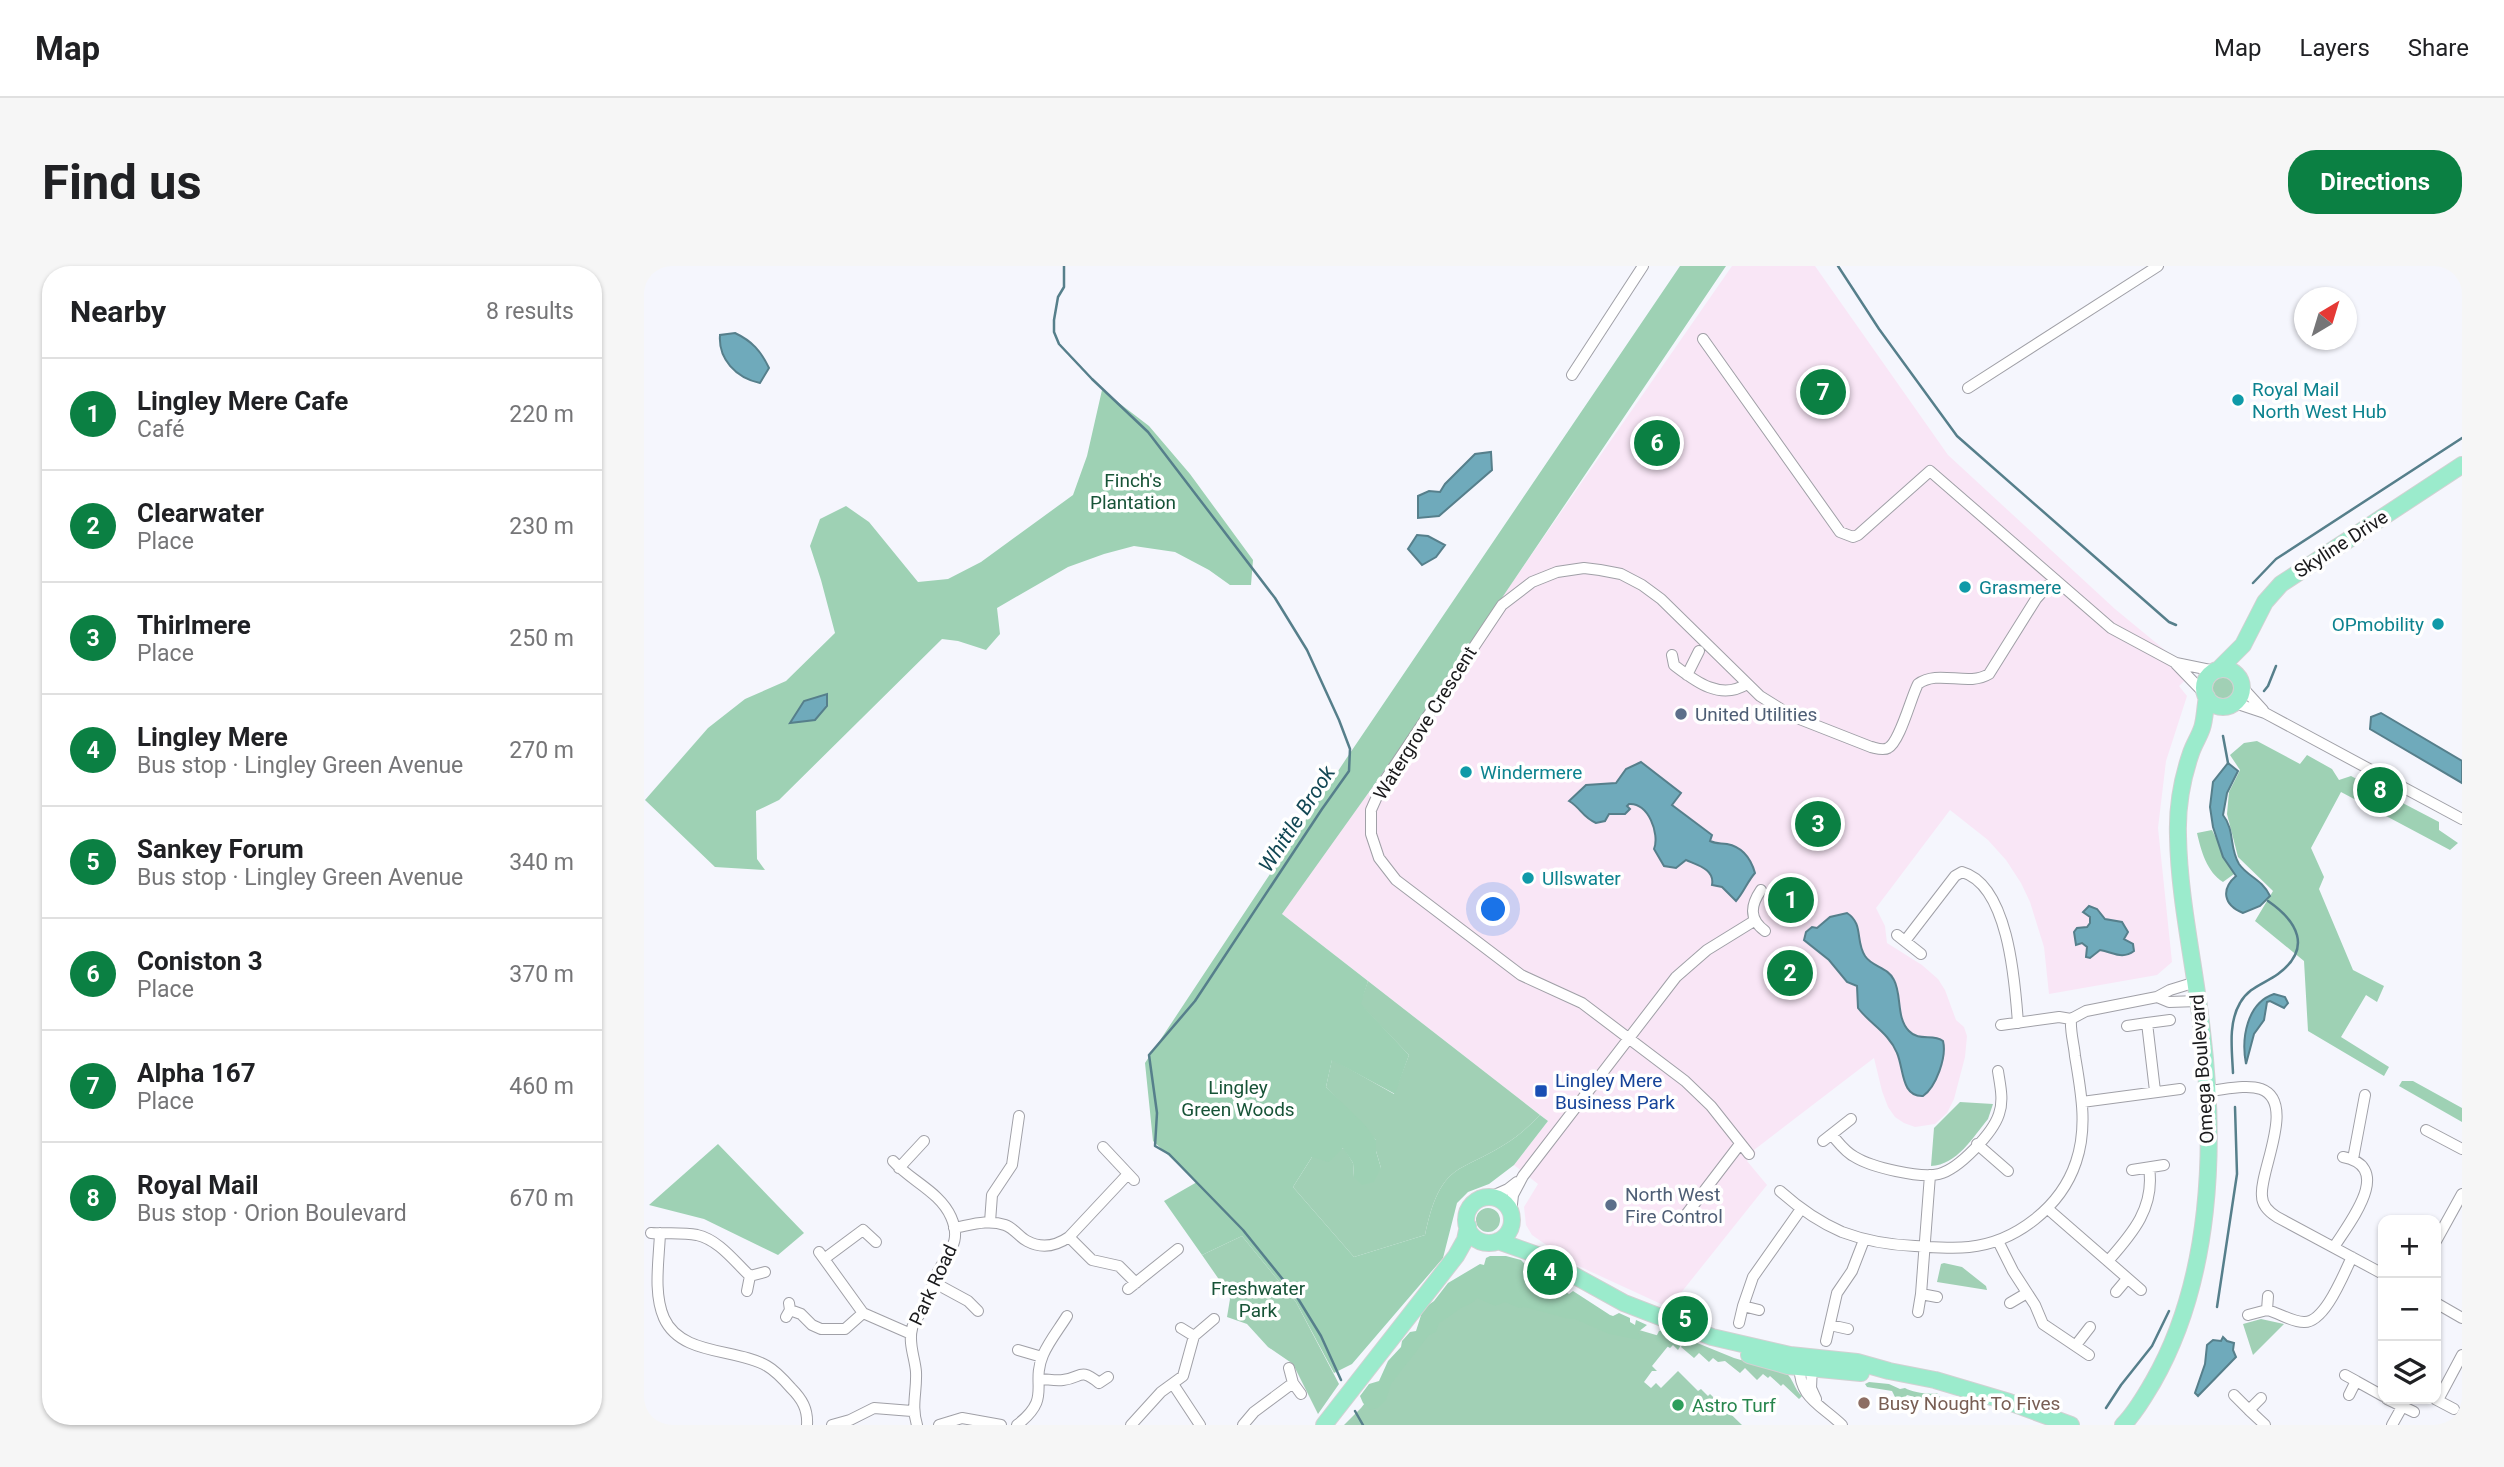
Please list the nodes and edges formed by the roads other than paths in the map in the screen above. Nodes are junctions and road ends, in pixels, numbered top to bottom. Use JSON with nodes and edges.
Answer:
{"nodes":[{"id":1,"x":1643,"y":266,"type":"edge"},
{"id":2,"x":2158,"y":266,"type":"edge"},
{"id":3,"x":1703,"y":339,"type":"dead end"},
{"id":4,"x":1572,"y":374,"type":"dead end"},
{"id":5,"x":1968,"y":388,"type":"dead end"},
{"id":6,"x":2462,"y":465,"type":"edge"},
{"id":7,"x":2053,"y":579,"type":"junction"},
{"id":8,"x":2243,"y":645,"type":"junction"},
{"id":9,"x":1699,"y":651,"type":"dead end"},
{"id":10,"x":1672,"y":655,"type":"dead end"},
{"id":11,"x":2176,"y":663,"type":"junction"},
{"id":12,"x":2216,"y":670,"type":"junction"},
{"id":13,"x":1686,"y":675,"type":"junction"},
{"id":14,"x":1746,"y":684,"type":"junction"},
{"id":15,"x":2241,"y":684,"type":"junction"},
{"id":16,"x":2206,"y":695,"type":"junction"},
{"id":17,"x":2230,"y":705,"type":"junction"},
{"id":18,"x":2265,"y":713,"type":"junction"},
{"id":19,"x":2202,"y":728,"type":"junction"},
{"id":20,"x":2462,"y":819,"type":"edge"},
{"id":21,"x":1760,"y":890,"type":"dead end"},
{"id":22,"x":1754,"y":921,"type":"junction"},
{"id":23,"x":1765,"y":931,"type":"dead end"},
{"id":24,"x":1921,"y":954,"type":"dead end"},
{"id":25,"x":2196,"y":982,"type":"junction"},
{"id":26,"x":2157,"y":997,"type":"junction"},
{"id":27,"x":2198,"y":1001,"type":"junction"},
{"id":28,"x":2071,"y":1019,"type":"junction"},
{"id":29,"x":2170,"y":1020,"type":"dead end"},
{"id":30,"x":2018,"y":1023,"type":"junction"},
{"id":31,"x":2147,"y":1023,"type":"junction"},
{"id":32,"x":2001,"y":1025,"type":"dead end"},
{"id":33,"x":2127,"y":1026,"type":"dead end"},
{"id":34,"x":1628,"y":1038,"type":"junction"},
{"id":35,"x":1998,"y":1071,"type":"dead end"},
{"id":36,"x":2180,"y":1089,"type":"dead end"},
{"id":37,"x":2155,"y":1091,"type":"junction"},
{"id":38,"x":2207,"y":1091,"type":"junction"},
{"id":39,"x":2365,"y":1095,"type":"dead end"},
{"id":40,"x":2082,"y":1102,"type":"junction"},
{"id":41,"x":1019,"y":1115,"type":"dead end"},
{"id":42,"x":1852,"y":1119,"type":"dead end"},
{"id":43,"x":2426,"y":1130,"type":"dead end"},
{"id":44,"x":924,"y":1141,"type":"dead end"},
{"id":45,"x":1740,"y":1144,"type":"junction"},
{"id":46,"x":1977,"y":1144,"type":"junction"},
{"id":47,"x":1103,"y":1147,"type":"dead end"},
{"id":48,"x":2462,"y":1149,"type":"edge"},
{"id":49,"x":1749,"y":1154,"type":"dead end"},
{"id":50,"x":2164,"y":1165,"type":"dead end"},
{"id":51,"x":2149,"y":1168,"type":"junction"},
{"id":52,"x":2132,"y":1170,"type":"dead end"},
{"id":53,"x":2008,"y":1171,"type":"dead end"},
{"id":54,"x":1930,"y":1175,"type":"junction"},
{"id":55,"x":1522,"y":1177,"type":"junction"},
{"id":56,"x":1780,"y":1191,"type":"dead end"},
{"id":57,"x":2462,"y":1194,"type":"edge"},
{"id":58,"x":1490,"y":1197,"type":"junction"},
{"id":59,"x":1801,"y":1209,"type":"junction"},
{"id":60,"x":2048,"y":1209,"type":"junction"},
{"id":61,"x":1512,"y":1218,"type":"junction"},
{"id":62,"x":1682,"y":1220,"type":"dead end"},
{"id":63,"x":990,"y":1222,"type":"junction"},
{"id":64,"x":1468,"y":1226,"type":"junction"},
{"id":65,"x":954,"y":1228,"type":"junction"},
{"id":66,"x":2441,"y":1232,"type":"edge"},
{"id":67,"x":1069,"y":1237,"type":"junction"},
{"id":68,"x":1864,"y":1240,"type":"junction"},
{"id":69,"x":1492,"y":1241,"type":"junction"},
{"id":70,"x":1998,"y":1241,"type":"junction"},
{"id":71,"x":876,"y":1242,"type":"dead end"},
{"id":72,"x":1926,"y":1247,"type":"junction"},
{"id":73,"x":2334,"y":1247,"type":"junction"},
{"id":74,"x":1179,"y":1248,"type":"dead end"},
{"id":75,"x":1537,"y":1255,"type":"junction"},
{"id":76,"x":2352,"y":1257,"type":"junction"},
{"id":77,"x":2108,"y":1261,"type":"junction"},
{"id":78,"x":1446,"y":1269,"type":"junction"},
{"id":79,"x":2378,"y":1271,"type":"edge"},
{"id":80,"x":765,"y":1272,"type":"dead end"},
{"id":81,"x":750,"y":1276,"type":"junction"},
{"id":82,"x":2127,"y":1279,"type":"junction"},
{"id":83,"x":933,"y":1282,"type":"junction"},
{"id":84,"x":2141,"y":1290,"type":"dead end"},
{"id":85,"x":747,"y":1291,"type":"dead end"},
{"id":86,"x":2116,"y":1292,"type":"dead end"},
{"id":87,"x":2027,"y":1293,"type":"junction"},
{"id":88,"x":1921,"y":1294,"type":"junction"},
{"id":89,"x":2268,"y":1296,"type":"dead end"},
{"id":90,"x":1937,"y":1297,"type":"dead end"},
{"id":91,"x":2010,"y":1303,"type":"dead end"},
{"id":92,"x":1743,"y":1306,"type":"junction"},
{"id":93,"x":2441,"y":1306,"type":"edge"},
{"id":94,"x":788,"y":1310,"type":"dead end"},
{"id":95,"x":1759,"y":1310,"type":"dead end"},
{"id":96,"x":2267,"y":1310,"type":"junction"},
{"id":97,"x":1918,"y":1312,"type":"dead end"},
{"id":98,"x":863,"y":1313,"type":"junction"},
{"id":99,"x":978,"y":1313,"type":"dead end"},
{"id":100,"x":2248,"y":1315,"type":"dead end"},
{"id":101,"x":1067,"y":1316,"type":"dead end"},
{"id":102,"x":2462,"y":1318,"type":"edge"},
{"id":103,"x":1214,"y":1319,"type":"dead end"},
{"id":104,"x":1739,"y":1323,"type":"dead end"},
{"id":105,"x":1830,"y":1325,"type":"junction"},
{"id":106,"x":2090,"y":1326,"type":"dead end"},
{"id":107,"x":1181,"y":1328,"type":"dead end"},
{"id":108,"x":1848,"y":1329,"type":"dead end"},
{"id":109,"x":911,"y":1334,"type":"junction"},
{"id":110,"x":1194,"y":1336,"type":"junction"},
{"id":111,"x":1826,"y":1342,"type":"dead end"},
{"id":112,"x":2076,"y":1345,"type":"junction"},
{"id":113,"x":1018,"y":1350,"type":"dead end"},
{"id":114,"x":2089,"y":1355,"type":"dead end"},
{"id":115,"x":2462,"y":1355,"type":"edge"},
{"id":116,"x":1042,"y":1357,"type":"junction"},
{"id":117,"x":1806,"y":1363,"type":"junction"},
{"id":118,"x":1289,"y":1368,"type":"dead end"},
{"id":119,"x":2345,"y":1375,"type":"dead end"},
{"id":120,"x":1108,"y":1377,"type":"dead end"},
{"id":121,"x":1040,"y":1379,"type":"junction"},
{"id":122,"x":2356,"y":1381,"type":"junction"},
{"id":123,"x":1293,"y":1383,"type":"junction"},
{"id":124,"x":1173,"y":1384,"type":"junction"},
{"id":125,"x":2441,"y":1391,"type":"edge"},
{"id":126,"x":1301,"y":1394,"type":"dead end"},
{"id":127,"x":2378,"y":1394,"type":"edge"},
{"id":128,"x":2234,"y":1395,"type":"dead end"},
{"id":129,"x":2349,"y":1395,"type":"dead end"},
{"id":130,"x":2261,"y":1398,"type":"dead end"},
{"id":131,"x":2141,"y":1402,"type":"junction"},
{"id":132,"x":2441,"y":1402,"type":"edge"},
{"id":133,"x":2396,"y":1404,"type":"edge"},
{"id":134,"x":2402,"y":1407,"type":"junction"},
{"id":135,"x":2454,"y":1409,"type":"dead end"},
{"id":136,"x":2249,"y":1410,"type":"junction"},
{"id":137,"x":912,"y":1411,"type":"junction"},
{"id":138,"x":2414,"y":1412,"type":"dead end"},
{"id":139,"x":2066,"y":1424,"type":"edge"},
{"id":140,"x":807,"y":1425,"type":"edge"},
{"id":141,"x":832,"y":1425,"type":"edge"},
{"id":142,"x":916,"y":1425,"type":"edge"},
{"id":143,"x":939,"y":1425,"type":"edge"},
{"id":144,"x":1001,"y":1425,"type":"edge"},
{"id":145,"x":1017,"y":1425,"type":"edge"},
{"id":146,"x":1131,"y":1425,"type":"edge"},
{"id":147,"x":1200,"y":1425,"type":"edge"},
{"id":148,"x":1242,"y":1425,"type":"edge"},
{"id":149,"x":1324,"y":1425,"type":"edge"},
{"id":150,"x":1842,"y":1425,"type":"edge"},
{"id":151,"x":2123,"y":1425,"type":"edge"},
{"id":152,"x":2138,"y":1425,"type":"edge"},
{"id":153,"x":2264,"y":1425,"type":"edge"},
{"id":154,"x":2392,"y":1425,"type":"edge"}],
"edges":[{"from":1,"to":4,"type":"street"},
{"from":2,"to":5,"type":"street"},
{"from":3,"to":7,"type":"street"},
{"from":6,"to":8,"type":"main road","name":"Skyline Drive"},
{"from":7,"to":11,"type":"street"},
{"from":7,"to":14,"type":"street","name":"Watergrove Crescent"},
{"from":8,"to":12,"type":"main road","name":"Skyline Drive"},
{"from":8,"to":15,"type":"main road","name":"Skyline Drive"},
{"from":9,"to":13,"type":"street"},
{"from":10,"to":13,"type":"street"},
{"from":11,"to":12,"type":"street"},
{"from":11,"to":16,"type":"street"},
{"from":12,"to":15,"type":"main road"},
{"from":12,"to":16,"type":"main road"},
{"from":13,"to":14,"type":"street"},
{"from":14,"to":34,"type":"street","name":"Watergrove Crescent"},
{"from":15,"to":17,"type":"main road"},
{"from":15,"to":18,"type":"street"},
{"from":16,"to":17,"type":"main road"},
{"from":16,"to":19,"type":"main road","name":"Omega Boulevard"},
{"from":17,"to":18,"type":"street"},
{"from":17,"to":19,"type":"main road","name":"Omega Boulevard"},
{"from":18,"to":20,"type":"street"},
{"from":19,"to":25,"type":"main road","name":"Omega Boulevard"},
{"from":21,"to":22,"type":"street"},
{"from":22,"to":23,"type":"street"},
{"from":22,"to":34,"type":"street"},
{"from":24,"to":30,"type":"street"},
{"from":25,"to":26,"type":"street"},
{"from":25,"to":27,"type":"main road","name":"Omega Boulevard"},
{"from":26,"to":27,"type":"street"},
{"from":26,"to":28,"type":"street"},
{"from":27,"to":38,"type":"main road","name":"Omega Boulevard"},
{"from":28,"to":30,"type":"street"},
{"from":28,"to":40,"type":"street"},
{"from":29,"to":31,"type":"street"},
{"from":30,"to":32,"type":"street"},
{"from":31,"to":33,"type":"street"},
{"from":31,"to":37,"type":"street"},
{"from":34,"to":45,"type":"street","name":"Watergrove Crescent"},
{"from":34,"to":55,"type":"street"},
{"from":35,"to":46,"type":"street"},
{"from":36,"to":37,"type":"street"},
{"from":37,"to":40,"type":"street"},
{"from":38,"to":73,"type":"street"},
{"from":38,"to":131,"type":"main road","name":"Omega Boulevard"},
{"from":39,"to":73,"type":"street"},
{"from":40,"to":60,"type":"street"},
{"from":41,"to":63,"type":"street"},
{"from":42,"to":54,"type":"street"},
{"from":43,"to":48,"type":"street"},
{"from":44,"to":65,"type":"street","name":"Park Road"},
{"from":45,"to":49,"type":"street","name":"Watergrove Crescent"},
{"from":45,"to":62,"type":"street"},
{"from":46,"to":53,"type":"street"},
{"from":46,"to":54,"type":"street"},
{"from":47,"to":67,"type":"street"},
{"from":50,"to":51,"type":"street"},
{"from":51,"to":52,"type":"street"},
{"from":51,"to":77,"type":"street"},
{"from":54,"to":72,"type":"street"},
{"from":55,"to":58,"type":"street"},
{"from":55,"to":61,"type":"street"},
{"from":56,"to":59,"type":"street"},
{"from":57,"to":66,"type":"street"},
{"from":58,"to":61,"type":"main road"},
{"from":58,"to":64,"type":"main road"},
{"from":59,"to":68,"type":"street"},
{"from":59,"to":92,"type":"street"},
{"from":60,"to":70,"type":"street"},
{"from":60,"to":77,"type":"street"},
{"from":61,"to":69,"type":"main road"},
{"from":61,"to":75,"type":"main road"},
{"from":63,"to":65,"type":"street"},
{"from":63,"to":67,"type":"street"},
{"from":64,"to":69,"type":"main road"},
{"from":64,"to":78,"type":"main road"},
{"from":65,"to":83,"type":"street","name":"Park Road"},
{"from":67,"to":74,"type":"street"},
{"from":68,"to":72,"type":"street"},
{"from":68,"to":105,"type":"street"},
{"from":69,"to":75,"type":"main road"},
{"from":69,"to":78,"type":"main road"},
{"from":70,"to":72,"type":"street"},
{"from":70,"to":87,"type":"street"},
{"from":71,"to":98,"type":"street"},
{"from":72,"to":88,"type":"street"},
{"from":73,"to":76,"type":"street"},
{"from":75,"to":117,"type":"main road"},
{"from":76,"to":79,"type":"street"},
{"from":76,"to":96,"type":"street"},
{"from":77,"to":82,"type":"street"},
{"from":78,"to":149,"type":"main road"},
{"from":80,"to":81,"type":"street"},
{"from":81,"to":85,"type":"street"},
{"from":81,"to":140,"type":"street"},
{"from":82,"to":84,"type":"street"},
{"from":82,"to":86,"type":"street"},
{"from":83,"to":99,"type":"street"},
{"from":83,"to":109,"type":"street","name":"Park Road"},
{"from":87,"to":91,"type":"street"},
{"from":87,"to":112,"type":"street"},
{"from":88,"to":90,"type":"street"},
{"from":88,"to":97,"type":"street"},
{"from":89,"to":96,"type":"street"},
{"from":92,"to":95,"type":"street"},
{"from":92,"to":104,"type":"street"},
{"from":93,"to":102,"type":"street"},
{"from":94,"to":98,"type":"street"},
{"from":96,"to":100,"type":"street"},
{"from":98,"to":109,"type":"street"},
{"from":101,"to":116,"type":"street"},
{"from":103,"to":110,"type":"street"},
{"from":105,"to":108,"type":"street"},
{"from":105,"to":111,"type":"street"},
{"from":106,"to":112,"type":"street"},
{"from":107,"to":110,"type":"street"},
{"from":109,"to":137,"type":"street","name":"Park Road"},
{"from":110,"to":124,"type":"street"},
{"from":112,"to":114,"type":"street"},
{"from":113,"to":116,"type":"street"},
{"from":115,"to":125,"type":"street"},
{"from":116,"to":121,"type":"street"},
{"from":117,"to":139,"type":"main road"},
{"from":117,"to":150,"type":"street"},
{"from":118,"to":123,"type":"street"},
{"from":119,"to":122,"type":"street"},
{"from":120,"to":121,"type":"street"},
{"from":121,"to":145,"type":"street"},
{"from":122,"to":127,"type":"street"},
{"from":122,"to":129,"type":"street"},
{"from":123,"to":126,"type":"street"},
{"from":123,"to":148,"type":"street"},
{"from":124,"to":146,"type":"street"},
{"from":124,"to":147,"type":"street"},
{"from":128,"to":136,"type":"street"},
{"from":130,"to":136,"type":"street"},
{"from":131,"to":151,"type":"main road","name":"Omega Boulevard"},
{"from":131,"to":152,"type":"main road","name":"Omega Boulevard"},
{"from":132,"to":135,"type":"street"},
{"from":133,"to":134,"type":"street"},
{"from":134,"to":138,"type":"street"},
{"from":134,"to":154,"type":"street"},
{"from":136,"to":153,"type":"street"},
{"from":137,"to":141,"type":"street"},
{"from":137,"to":142,"type":"street","name":"Park Road"},
{"from":143,"to":144,"type":"street"}]}
